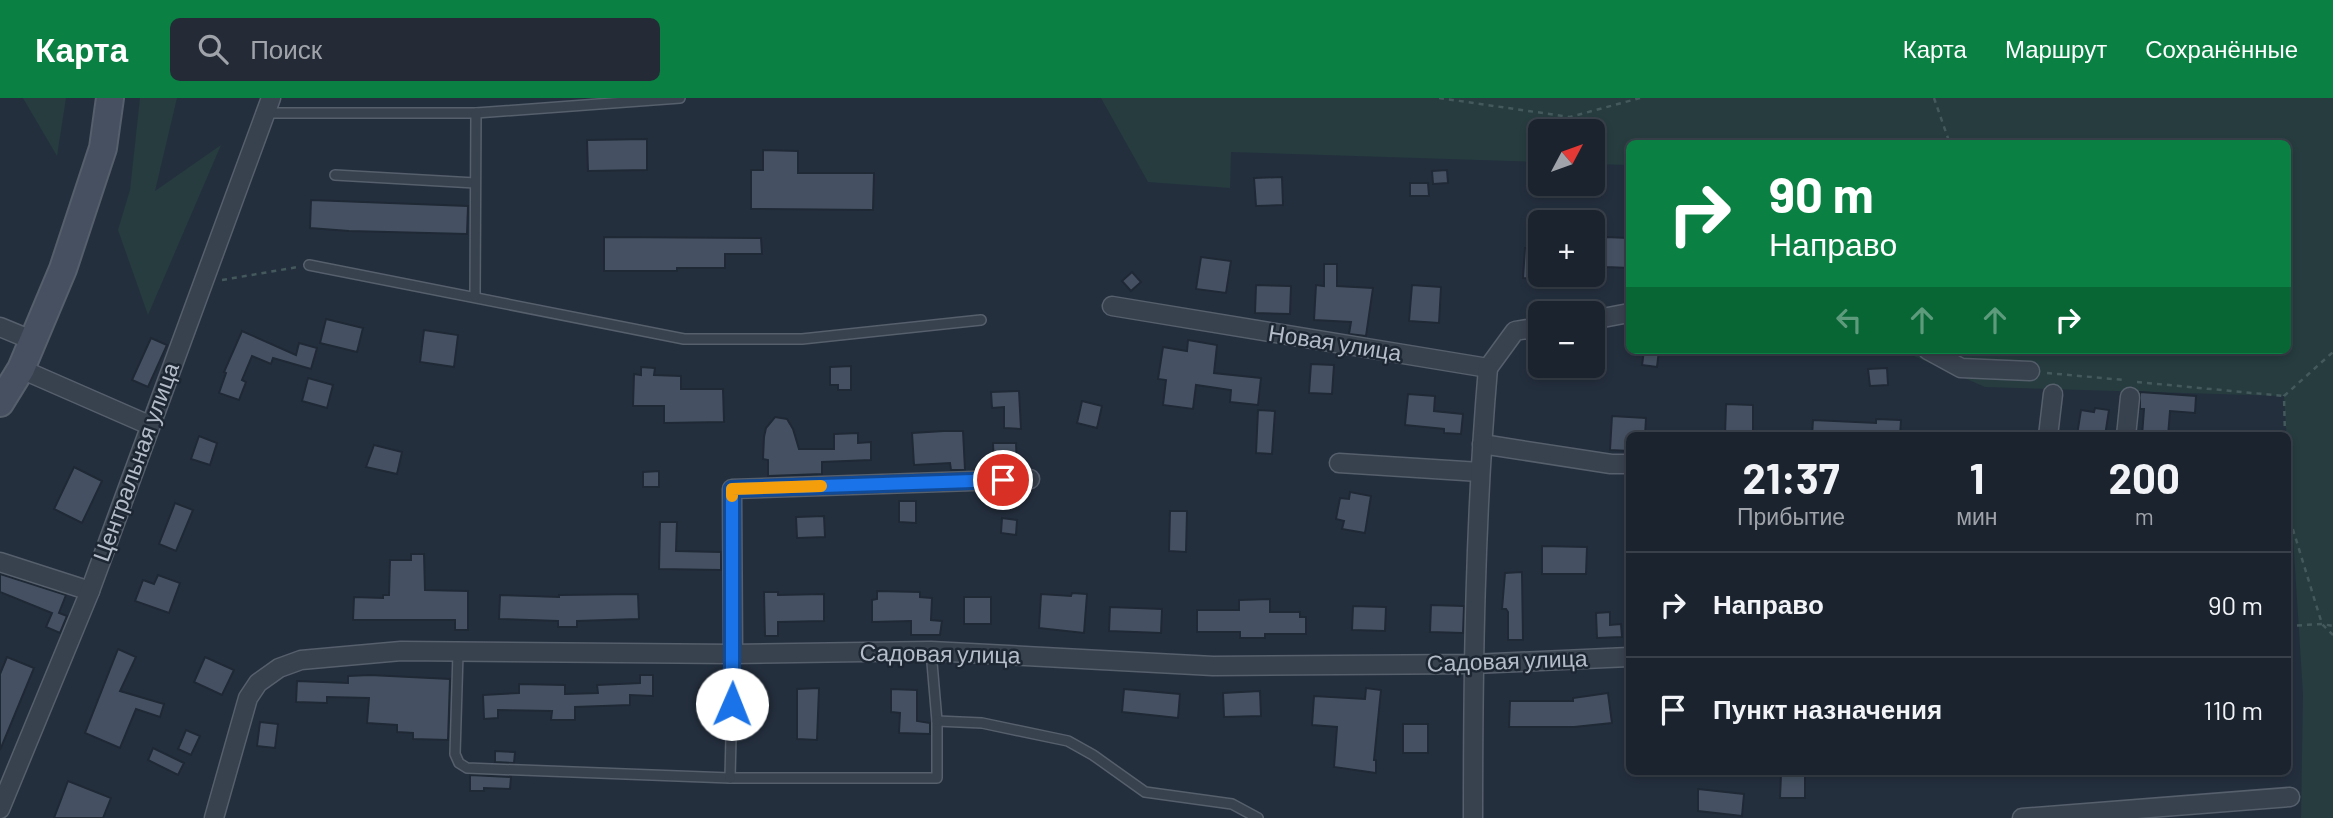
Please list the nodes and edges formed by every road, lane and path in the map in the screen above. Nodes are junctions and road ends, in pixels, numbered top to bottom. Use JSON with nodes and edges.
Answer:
{"nodes":[{"id":1,"x":110,"y":98,"type":"edge"},
{"id":2,"x":680,"y":98,"type":"edge"},
{"id":3,"x":1439,"y":98,"type":"edge"},
{"id":4,"x":1640,"y":98,"type":"edge"},
{"id":5,"x":1934,"y":98,"type":"edge"},
{"id":6,"x":268,"y":105,"type":"edge"},
{"id":7,"x":476,"y":113,"type":"junction"},
{"id":8,"x":1949,"y":140,"type":"edge"},
{"id":9,"x":335,"y":175,"type":"dead end"},
{"id":10,"x":475,"y":183,"type":"junction"},
{"id":11,"x":309,"y":265,"type":"joint"},
{"id":12,"x":201,"y":284,"type":"junction"},
{"id":13,"x":475,"y":296,"type":"junction"},
{"id":14,"x":1112,"y":306,"type":"dead end"},
{"id":15,"x":1626,"y":314,"type":"edge"},
{"id":16,"x":1605,"y":318,"type":"edge"},
{"id":17,"x":981,"y":320,"type":"dead end"},
{"id":18,"x":0,"y":327,"type":"edge"},
{"id":19,"x":1528,"y":329,"type":"edge"},
{"id":20,"x":34,"y":341,"type":"junction"},
{"id":21,"x":2333,"y":352,"type":"edge"},
{"id":22,"x":1935,"y":354,"type":"edge"},
{"id":23,"x":1488,"y":368,"type":"junction"},
{"id":24,"x":21,"y":369,"type":"junction"},
{"id":25,"x":2030,"y":371,"type":"joint"},
{"id":26,"x":2130,"y":386,"type":"junction"},
{"id":27,"x":2053,"y":394,"type":"dead end"},
{"id":28,"x":2284,"y":396,"type":"junction"},
{"id":29,"x":0,"y":403,"type":"edge"},
{"id":30,"x":149,"y":425,"type":"junction"},
{"id":31,"x":2048,"y":432,"type":"edge"},
{"id":32,"x":2126,"y":432,"type":"edge"},
{"id":33,"x":2285,"y":432,"type":"edge"},
{"id":34,"x":1482,"y":444,"type":"junction"},
{"id":35,"x":1339,"y":463,"type":"dead end"},
{"id":36,"x":1626,"y":464,"type":"edge"},
{"id":37,"x":1480,"y":472,"type":"junction"},
{"id":38,"x":1030,"y":479,"type":"dead end"},
{"id":39,"x":2291,"y":523,"type":"edge"},
{"id":40,"x":0,"y":562,"type":"edge"},
{"id":41,"x":90,"y":590,"type":"junction"},
{"id":42,"x":2322,"y":624,"type":"junction"},
{"id":43,"x":2291,"y":625,"type":"edge"},
{"id":44,"x":2333,"y":626,"type":"edge"},
{"id":45,"x":2333,"y":635,"type":"edge"},
{"id":46,"x":931,"y":651,"type":"junction"},
{"id":47,"x":458,"y":653,"type":"junction"},
{"id":48,"x":733,"y":654,"type":"junction"},
{"id":49,"x":1626,"y":657,"type":"edge"},
{"id":50,"x":1474,"y":664,"type":"junction"},
{"id":51,"x":937,"y":722,"type":"junction"},
{"id":52,"x":730,"y":778,"type":"junction"},
{"id":53,"x":2290,"y":797,"type":"dead end"},
{"id":54,"x":0,"y":808,"type":"edge"},
{"id":55,"x":214,"y":818,"type":"edge"},
{"id":56,"x":1258,"y":818,"type":"edge"},
{"id":57,"x":1473,"y":818,"type":"edge"},
{"id":58,"x":2022,"y":818,"type":"edge"}],
"edges":[{"from":1,"to":20,"type":"main road"},
{"from":2,"to":7,"type":"lane"},
{"from":3,"to":4,"type":"path"},
{"from":5,"to":8,"type":"path"},
{"from":6,"to":7,"type":"lane"},
{"from":6,"to":12,"type":"street","name":"Центральная улица"},
{"from":7,"to":10,"type":"lane"},
{"from":9,"to":10,"type":"lane"},
{"from":10,"to":13,"type":"lane"},
{"from":11,"to":12,"type":"path"},
{"from":11,"to":13,"type":"lane"},
{"from":12,"to":30,"type":"street","name":"Центральная улица"},
{"from":13,"to":17,"type":"lane"},
{"from":14,"to":23,"type":"street","name":"Новая улица"},
{"from":15,"to":16,"type":"street"},
{"from":18,"to":20,"type":"street"},
{"from":19,"to":23,"type":"street"},
{"from":20,"to":24,"type":"main road"},
{"from":21,"to":28,"type":"path"},
{"from":22,"to":25,"type":"street"},
{"from":23,"to":34,"type":"street"},
{"from":24,"to":29,"type":"main road"},
{"from":24,"to":30,"type":"street"},
{"from":25,"to":26,"type":"path"},
{"from":26,"to":28,"type":"path"},
{"from":26,"to":32,"type":"street"},
{"from":27,"to":31,"type":"street"},
{"from":28,"to":33,"type":"path"},
{"from":30,"to":41,"type":"street","name":"Центральная улица"},
{"from":34,"to":36,"type":"street"},
{"from":34,"to":37,"type":"street"},
{"from":35,"to":37,"type":"street"},
{"from":37,"to":50,"type":"street"},
{"from":38,"to":48,"type":"street"},
{"from":39,"to":42,"type":"path"},
{"from":40,"to":41,"type":"street"},
{"from":41,"to":54,"type":"street","name":"Центральная улица"},
{"from":42,"to":43,"type":"path"},
{"from":42,"to":44,"type":"path"},
{"from":42,"to":45,"type":"path"},
{"from":46,"to":48,"type":"street","name":"Садовая улица"},
{"from":46,"to":50,"type":"street","name":"Садовая улица"},
{"from":46,"to":51,"type":"lane"},
{"from":47,"to":48,"type":"street","name":"Садовая улица"},
{"from":47,"to":52,"type":"lane"},
{"from":47,"to":55,"type":"street","name":"Садовая улица"},
{"from":48,"to":52,"type":"lane"},
{"from":49,"to":50,"type":"street","name":"Садовая улица"},
{"from":50,"to":57,"type":"street"},
{"from":51,"to":52,"type":"lane"},
{"from":51,"to":56,"type":"lane"},
{"from":53,"to":58,"type":"street"}]}
